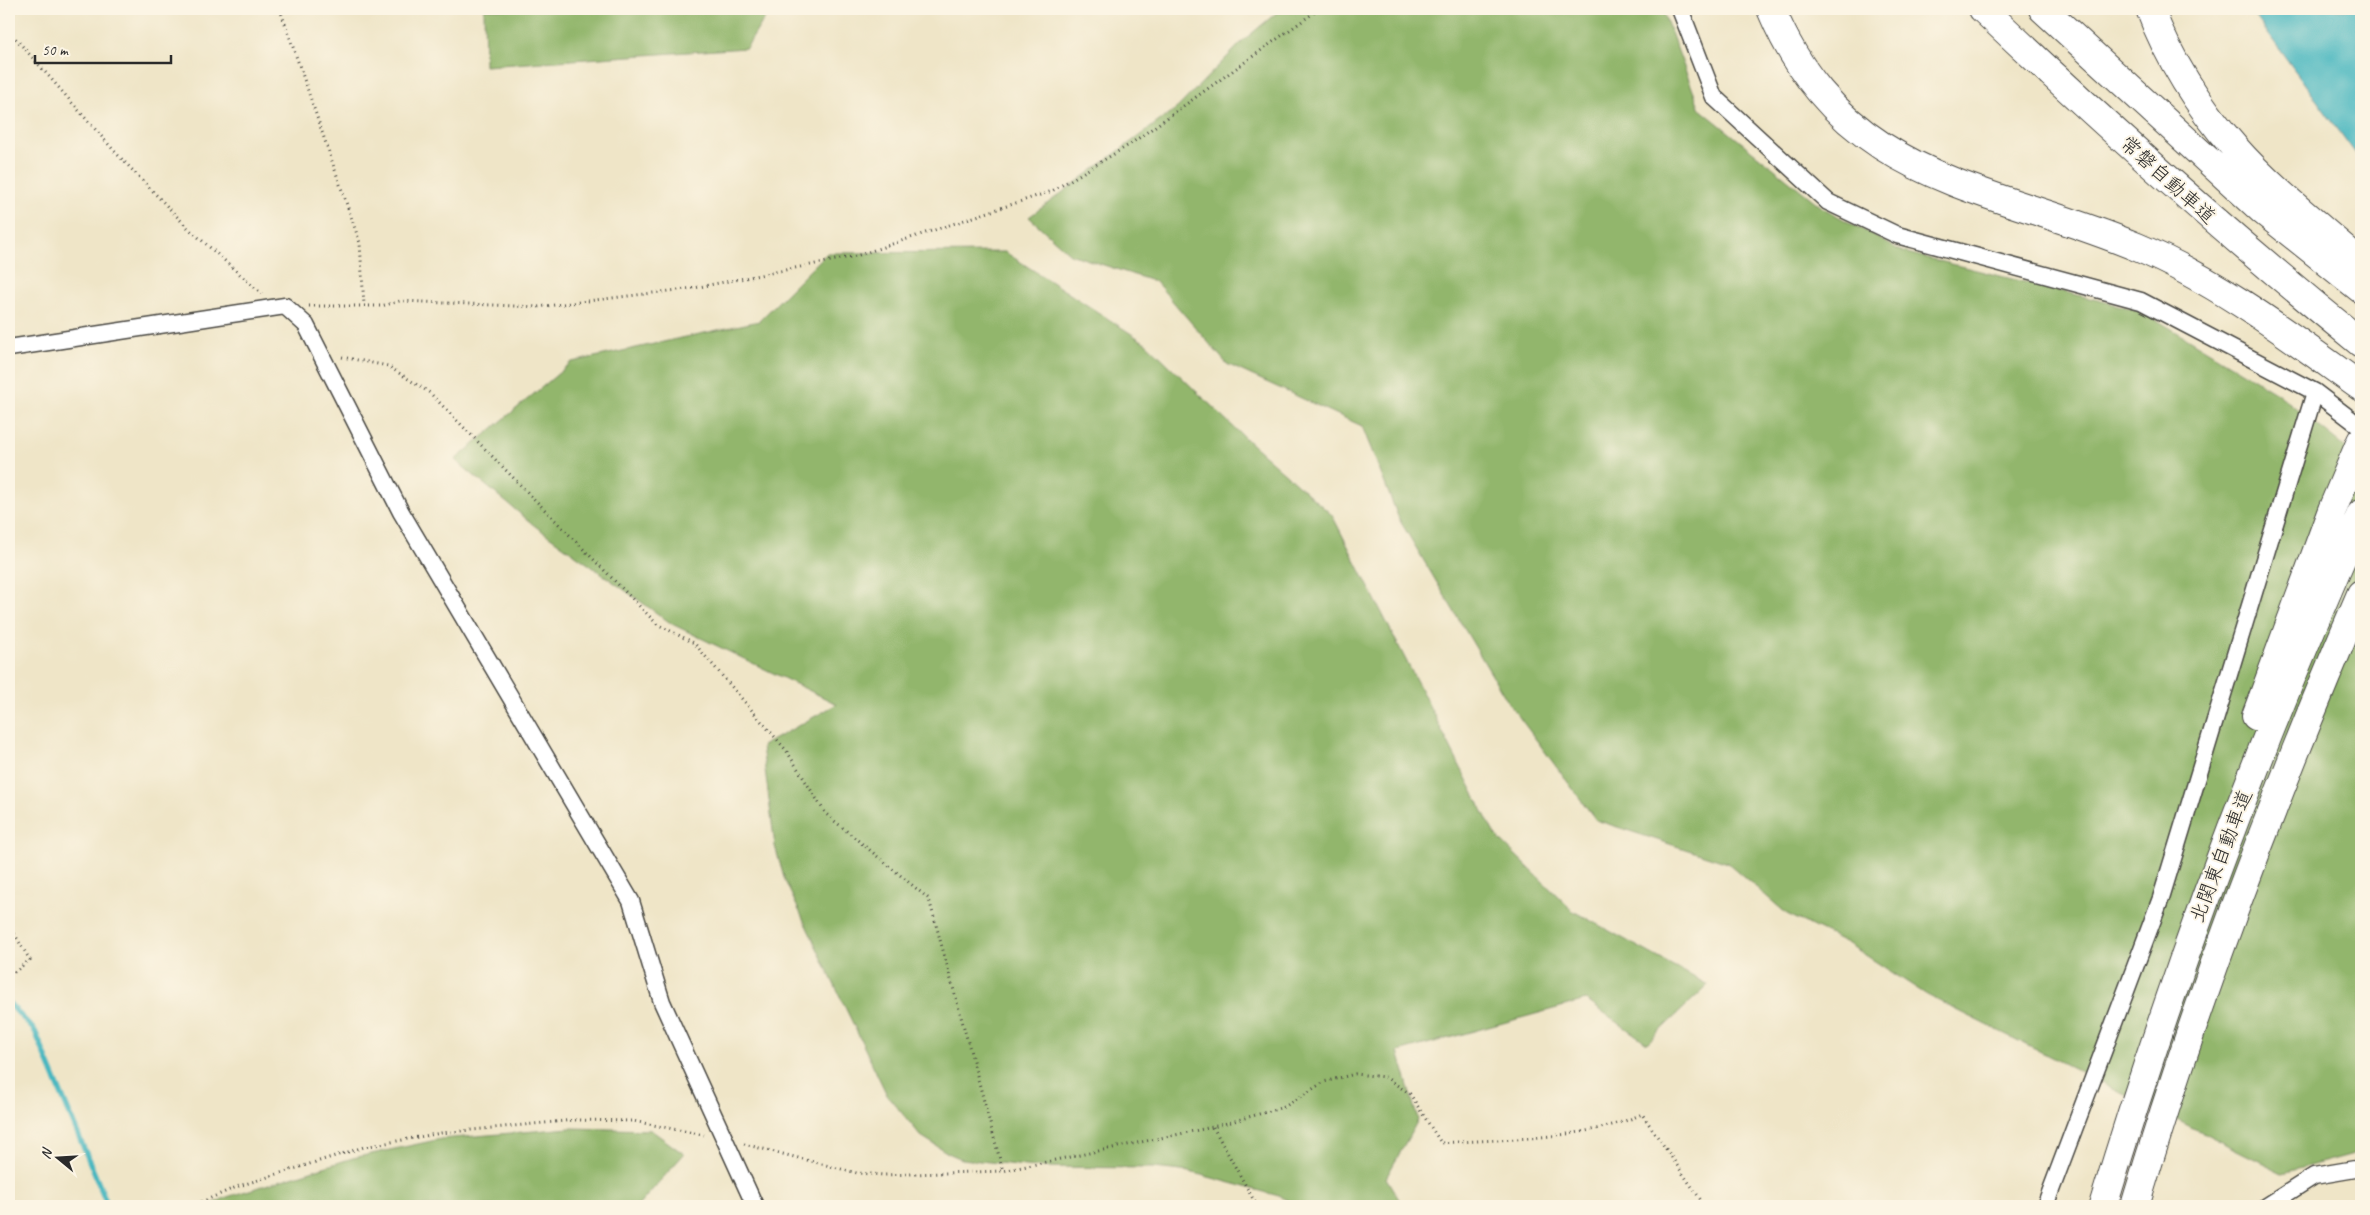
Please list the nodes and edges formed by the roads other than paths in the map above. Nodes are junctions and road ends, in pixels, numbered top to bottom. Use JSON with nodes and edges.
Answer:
{"nodes":[{"id":1,"x":1680,"y":9,"type":"edge"},
{"id":2,"x":1771,"y":9,"type":"edge"},
{"id":3,"x":1983,"y":9,"type":"edge"},
{"id":4,"x":2043,"y":9,"type":"edge"},
{"id":5,"x":2150,"y":9,"type":"edge"},
{"id":6,"x":2361,"y":263,"type":"edge"},
{"id":7,"x":2361,"y":289,"type":"edge"},
{"id":8,"x":2361,"y":344,"type":"edge"},
{"id":9,"x":9,"y":348,"type":"edge"},
{"id":10,"x":2361,"y":387,"type":"edge"},
{"id":11,"x":2314,"y":392,"type":"junction"},
{"id":12,"x":2361,"y":427,"type":"edge"},
{"id":13,"x":2361,"y":441,"type":"edge"},
{"id":14,"x":2361,"y":514,"type":"edge"},
{"id":15,"x":2361,"y":594,"type":"edge"},
{"id":16,"x":2193,"y":928,"type":"junction"},
{"id":17,"x":2361,"y":1168,"type":"edge"},
{"id":18,"x":755,"y":1206,"type":"edge"},
{"id":19,"x":2046,"y":1206,"type":"edge"},
{"id":20,"x":2103,"y":1206,"type":"edge"},
{"id":21,"x":2135,"y":1206,"type":"edge"},
{"id":22,"x":2267,"y":1206,"type":"edge"}],
"edges":[{"from":1,"to":11,"type":"street"},
{"from":2,"to":10,"type":"highway"},
{"from":3,"to":8,"type":"highway","name":"常磐自動車道"},
{"from":4,"to":7,"type":"highway","name":"常磐自動車道"},
{"from":5,"to":6,"type":"highway"},
{"from":9,"to":18,"type":"street"},
{"from":11,"to":12,"type":"street"},
{"from":11,"to":19,"type":"street"},
{"from":13,"to":16,"type":"highway"},
{"from":14,"to":16,"type":"highway","name":"北関東自動車道"},
{"from":15,"to":21,"type":"highway","name":"北関東自動車道"},
{"from":16,"to":20,"type":"highway","name":"北関東自動車道"},
{"from":17,"to":22,"type":"street"}]}
